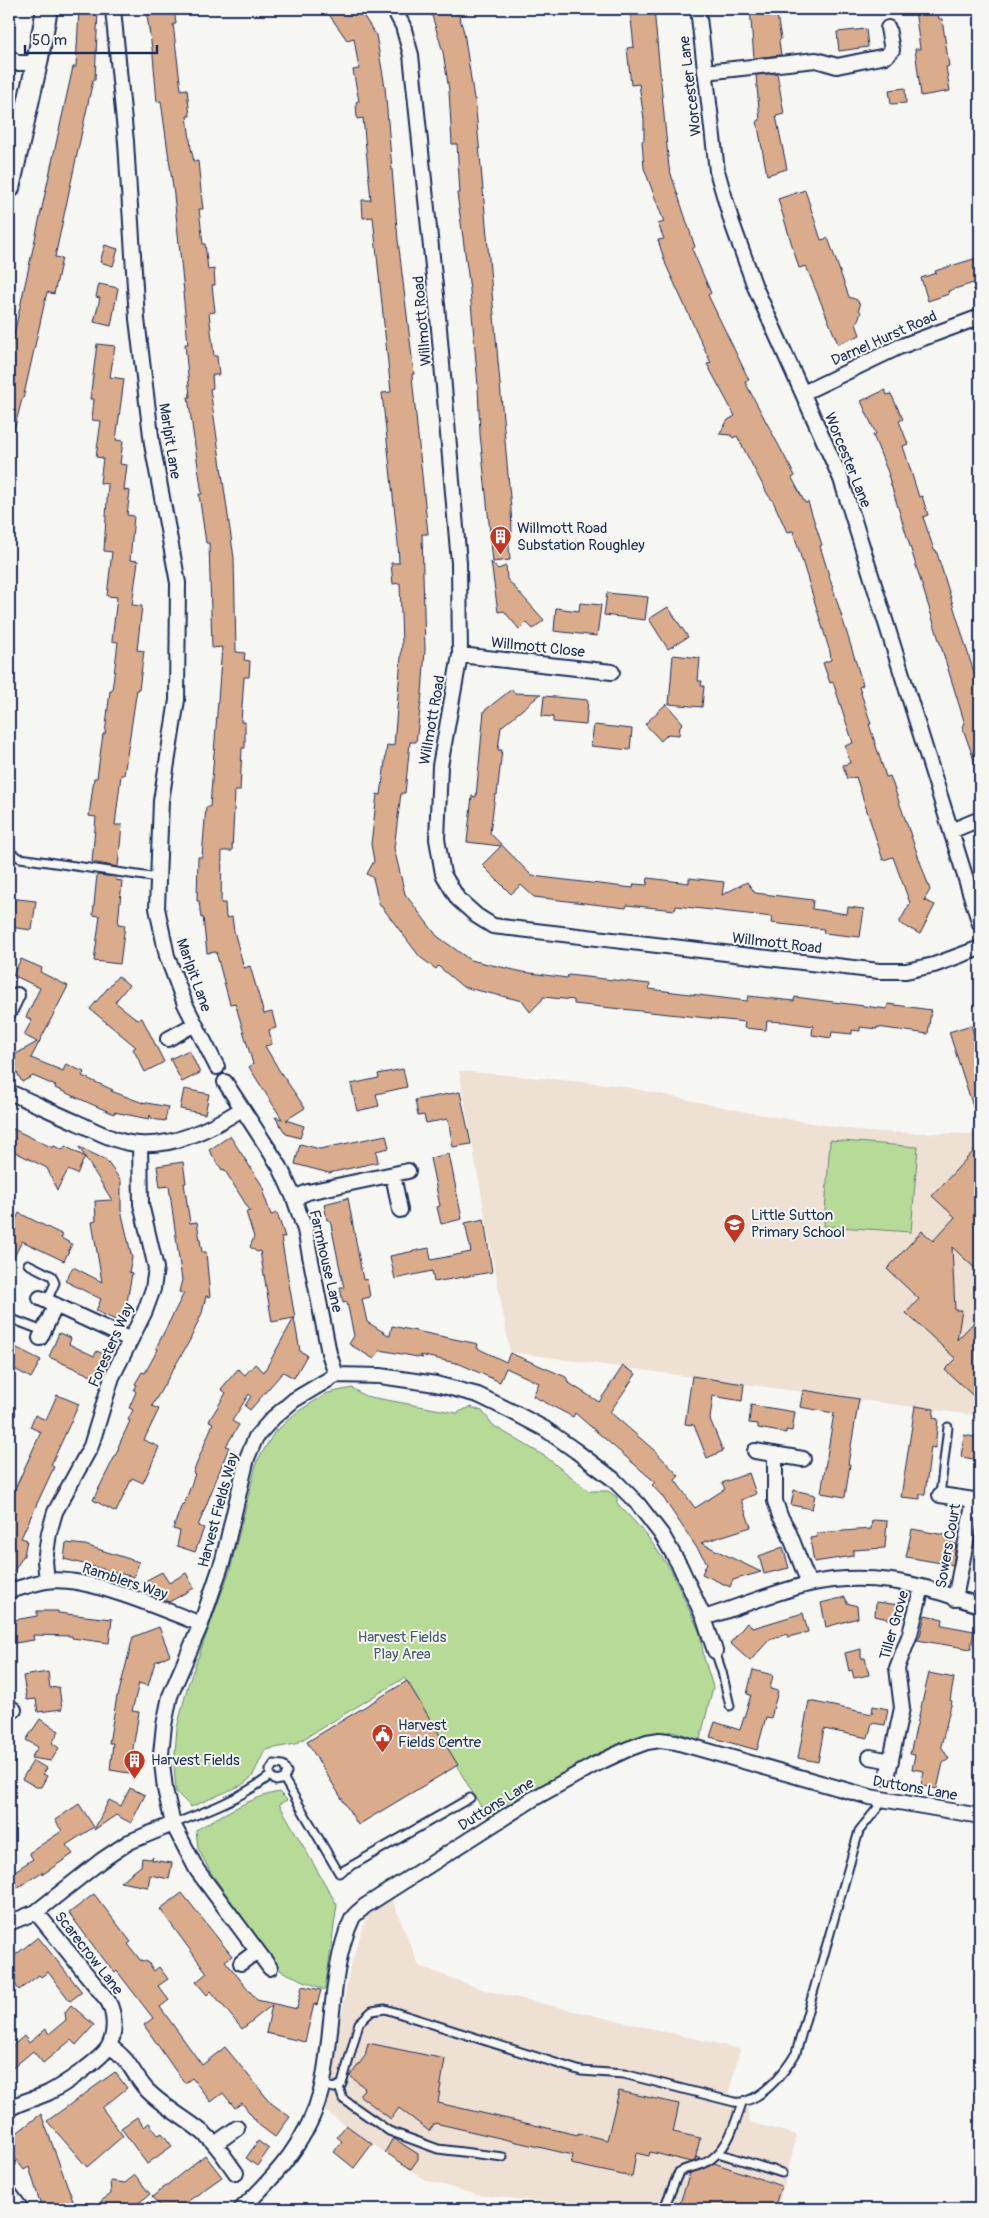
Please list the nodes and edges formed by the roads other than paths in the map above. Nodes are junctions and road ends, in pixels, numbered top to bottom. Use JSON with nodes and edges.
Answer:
{"nodes":[{"id":1,"x":47,"y":9,"type":"edge"},
{"id":2,"x":113,"y":9,"type":"edge"},
{"id":3,"x":394,"y":9,"type":"edge"},
{"id":4,"x":698,"y":9,"type":"edge"},
{"id":5,"x":888,"y":28,"type":"dead end"},
{"id":6,"x":9,"y":62,"type":"edge"},
{"id":7,"x":37,"y":63,"type":"junction"},
{"id":8,"x":705,"y":72,"type":"junction"},
{"id":9,"x":9,"y":188,"type":"edge"},
{"id":10,"x":980,"y":317,"type":"edge"},
{"id":11,"x":803,"y":393,"type":"junction"},
{"id":12,"x":460,"y":655,"type":"junction"},
{"id":13,"x":612,"y":672,"type":"dead end"},
{"id":14,"x":980,"y":820,"type":"edge"},
{"id":15,"x":951,"y":831,"type":"junction"},
{"id":16,"x":9,"y":852,"type":"edge"},
{"id":17,"x":158,"y":878,"type":"junction"},
{"id":18,"x":980,"y":924,"type":"edge"},
{"id":19,"x":980,"y":948,"type":"edge"},
{"id":20,"x":17,"y":995,"type":"dead end"},
{"id":21,"x":9,"y":1012,"type":"edge"},
{"id":22,"x":195,"y":1024,"type":"junction"},
{"id":23,"x":168,"y":1039,"type":"dead end"},
{"id":24,"x":217,"y":1067,"type":"dead end"},
{"id":25,"x":225,"y":1082,"type":"dead end"},
{"id":26,"x":9,"y":1092,"type":"edge"},
{"id":27,"x":242,"y":1109,"type":"junction"},
{"id":28,"x":140,"y":1144,"type":"junction"},
{"id":29,"x":408,"y":1171,"type":"dead end"},
{"id":30,"x":393,"y":1175,"type":"junction"},
{"id":31,"x":294,"y":1198,"type":"junction"},
{"id":32,"x":400,"y":1210,"type":"dead end"},
{"id":33,"x":28,"y":1264,"type":"dead end"},
{"id":34,"x":47,"y":1301,"type":"junction"},
{"id":35,"x":9,"y":1318,"type":"edge"},
{"id":36,"x":42,"y":1334,"type":"joint"},
{"id":37,"x":130,"y":1339,"type":"junction"},
{"id":38,"x":336,"y":1375,"type":"junction"},
{"id":39,"x":948,"y":1426,"type":"dead end"},
{"id":40,"x":755,"y":1451,"type":"dead end"},
{"id":41,"x":775,"y":1454,"type":"junction"},
{"id":42,"x":804,"y":1459,"type":"dead end"},
{"id":43,"x":940,"y":1495,"type":"joint"},
{"id":44,"x":977,"y":1498,"type":"edge"},
{"id":45,"x":46,"y":1581,"type":"junction"},
{"id":46,"x":809,"y":1584,"type":"junction"},
{"id":47,"x":922,"y":1587,"type":"junction"},
{"id":48,"x":9,"y":1591,"type":"edge"},
{"id":49,"x":955,"y":1599,"type":"junction"},
{"id":50,"x":980,"y":1605,"type":"edge"},
{"id":51,"x":704,"y":1618,"type":"junction"},
{"id":52,"x":201,"y":1624,"type":"junction"},
{"id":53,"x":715,"y":1651,"type":"joint"},
{"id":54,"x":730,"y":1706,"type":"dead end"},
{"id":55,"x":870,"y":1757,"type":"dead end"},
{"id":56,"x":891,"y":1761,"type":"junction"},
{"id":57,"x":270,"y":1776,"type":"junction"},
{"id":58,"x":887,"y":1778,"type":"dead end"},
{"id":59,"x":284,"y":1779,"type":"junction"},
{"id":60,"x":470,"y":1798,"type":"dead end"},
{"id":61,"x":885,"y":1800,"type":"junction"},
{"id":62,"x":980,"y":1816,"type":"edge"},
{"id":63,"x":173,"y":1824,"type":"junction"},
{"id":64,"x":36,"y":1912,"type":"junction"},
{"id":65,"x":9,"y":1923,"type":"edge"},
{"id":66,"x":256,"y":1951,"type":"junction"},
{"id":67,"x":241,"y":1963,"type":"dead end"},
{"id":68,"x":270,"y":1968,"type":"dead end"},
{"id":69,"x":109,"y":2046,"type":"junction"},
{"id":70,"x":322,"y":2085,"type":"junction"},
{"id":71,"x":338,"y":2087,"type":"junction"},
{"id":72,"x":742,"y":2103,"type":"junction"},
{"id":73,"x":9,"y":2109,"type":"edge"},
{"id":74,"x":237,"y":2128,"type":"dead end"},
{"id":75,"x":215,"y":2144,"type":"junction"},
{"id":76,"x":718,"y":2153,"type":"junction"},
{"id":77,"x":503,"y":2157,"type":"dead end"},
{"id":78,"x":236,"y":2173,"type":"dead end"},
{"id":79,"x":782,"y":2173,"type":"dead end"},
{"id":80,"x":9,"y":2193,"type":"edge"},
{"id":81,"x":666,"y":2203,"type":"dead end"},
{"id":82,"x":21,"y":2209,"type":"edge"},
{"id":83,"x":241,"y":2209,"type":"edge"}],
"edges":[{"from":1,"to":7,"type":"main road"},
{"from":2,"to":17,"type":"street","name":"Marlpit Lane"},
{"from":3,"to":12,"type":"street","name":"Willmott Road"},
{"from":4,"to":8,"type":"street","name":"Worcester Lane"},
{"from":5,"to":8,"type":"street"},
{"from":6,"to":7,"type":"street"},
{"from":7,"to":9,"type":"main road"},
{"from":8,"to":11,"type":"street","name":"Worcester Lane"},
{"from":10,"to":11,"type":"street","name":"Darnel Hurst Road"},
{"from":11,"to":15,"type":"street","name":"Worcester Lane"},
{"from":12,"to":13,"type":"street","name":"Willmott Close"},
{"from":12,"to":19,"type":"street","name":"Willmott Road"},
{"from":14,"to":15,"type":"street"},
{"from":15,"to":18,"type":"street","name":"Worcester Lane"},
{"from":16,"to":17,"type":"lane"},
{"from":17,"to":22,"type":"street","name":"Marlpit Lane"},
{"from":20,"to":21,"type":"street"},
{"from":22,"to":23,"type":"street","name":"Marlpit Lane"},
{"from":22,"to":24,"type":"street","name":"Marlpit Lane"},
{"from":25,"to":27,"type":"street","name":"Farmhouse Lane"},
{"from":26,"to":28,"type":"street"},
{"from":27,"to":28,"type":"street"},
{"from":27,"to":31,"type":"street","name":"Farmhouse Lane"},
{"from":28,"to":37,"type":"street","name":"Foresters Way"},
{"from":29,"to":30,"type":"street"},
{"from":30,"to":31,"type":"street"},
{"from":30,"to":32,"type":"street"},
{"from":31,"to":38,"type":"street","name":"Farmhouse Lane"},
{"from":33,"to":34,"type":"lane"},
{"from":34,"to":36,"type":"street"},
{"from":34,"to":37,"type":"street"},
{"from":35,"to":36,"type":"lane"},
{"from":37,"to":45,"type":"street","name":"Foresters Way"},
{"from":38,"to":51,"type":"street"},
{"from":38,"to":52,"type":"street","name":"Harvest Fields Way"},
{"from":39,"to":43,"type":"lane"},
{"from":40,"to":41,"type":"street"},
{"from":41,"to":42,"type":"street"},
{"from":41,"to":46,"type":"street"},
{"from":43,"to":44,"type":"street","name":"Sowers Court"},
{"from":44,"to":49,"type":"street","name":"Sowers Court"},
{"from":45,"to":48,"type":"street","name":"Ramblers Way"},
{"from":45,"to":52,"type":"street","name":"Ramblers Way"},
{"from":46,"to":47,"type":"street"},
{"from":46,"to":51,"type":"street"},
{"from":47,"to":49,"type":"street"},
{"from":47,"to":56,"type":"street","name":"Tiller Grove"},
{"from":49,"to":50,"type":"street"},
{"from":51,"to":53,"type":"street"},
{"from":52,"to":63,"type":"street","name":"Harvest Fields Way"},
{"from":53,"to":54,"type":"lane"},
{"from":55,"to":56,"type":"street"},
{"from":56,"to":58,"type":"street","name":"Tiller Grove"},
{"from":57,"to":59,"type":"lane"},
{"from":57,"to":59,"type":"lane"},
{"from":57,"to":63,"type":"lane"},
{"from":59,"to":60,"type":"lane"},
{"from":61,"to":62,"type":"street","name":"Duttons Lane"},
{"from":61,"to":70,"type":"street","name":"Duttons Lane"},
{"from":61,"to":72,"type":"lane"},
{"from":63,"to":64,"type":"street"},
{"from":63,"to":66,"type":"street","name":"Harvest Fields Way"},
{"from":64,"to":65,"type":"street"},
{"from":64,"to":69,"type":"street","name":"Scarecrow Lane"},
{"from":66,"to":67,"type":"street"},
{"from":66,"to":68,"type":"street","name":"Harvest Fields Way"},
{"from":69,"to":73,"type":"street"},
{"from":69,"to":75,"type":"street"},
{"from":70,"to":71,"type":"lane"},
{"from":70,"to":83,"type":"street","name":"Duttons Lane"},
{"from":71,"to":72,"type":"lane"},
{"from":71,"to":77,"type":"lane"},
{"from":72,"to":76,"type":"lane"},
{"from":74,"to":75,"type":"street"},
{"from":75,"to":78,"type":"street"},
{"from":76,"to":79,"type":"lane"},
{"from":76,"to":81,"type":"lane"},
{"from":80,"to":82,"type":"street"}]}
